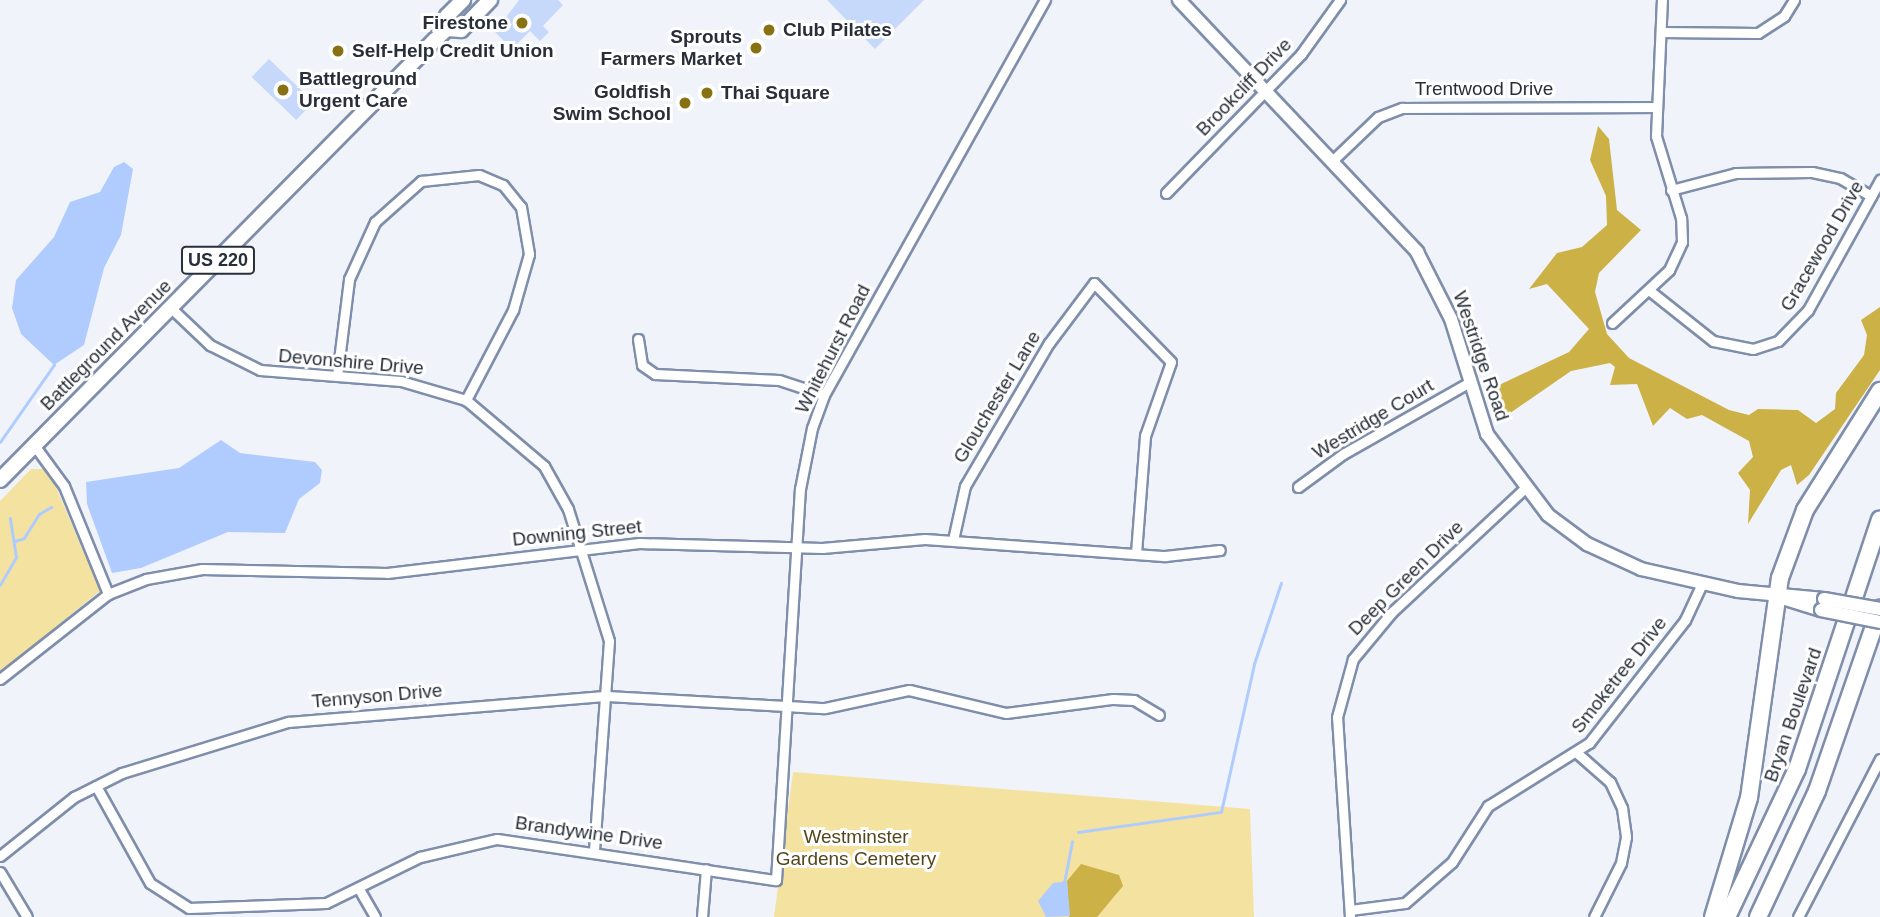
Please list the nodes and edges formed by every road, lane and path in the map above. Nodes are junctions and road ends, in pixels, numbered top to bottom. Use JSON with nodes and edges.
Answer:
{"nodes":[{"id":1,"x":463,"y":0,"type":"edge"},
{"id":2,"x":490,"y":0,"type":"edge"},
{"id":3,"x":1045,"y":0,"type":"edge"},
{"id":4,"x":1179,"y":0,"type":"edge"},
{"id":5,"x":1340,"y":0,"type":"edge"},
{"id":6,"x":1662,"y":0,"type":"edge"},
{"id":7,"x":1794,"y":0,"type":"edge"},
{"id":8,"x":447,"y":29,"type":"junction"},
{"id":9,"x":1661,"y":32,"type":"junction"},
{"id":10,"x":1266,"y":91,"type":"junction"},
{"id":11,"x":1657,"y":107,"type":"junction"},
{"id":12,"x":1331,"y":162,"type":"junction"},
{"id":13,"x":1880,"y":180,"type":"edge"},
{"id":14,"x":1671,"y":190,"type":"junction"},
{"id":15,"x":1166,"y":192,"type":"dead end"},
{"id":16,"x":1871,"y":196,"type":"junction"},
{"id":17,"x":1650,"y":291,"type":"junction"},
{"id":18,"x":171,"y":308,"type":"junction"},
{"id":19,"x":1612,"y":323,"type":"dead end"},
{"id":20,"x":638,"y":339,"type":"dead end"},
{"id":21,"x":337,"y":376,"type":"junction"},
{"id":22,"x":1468,"y":383,"type":"junction"},
{"id":23,"x":1880,"y":391,"type":"edge"},
{"id":24,"x":824,"y":395,"type":"junction"},
{"id":25,"x":466,"y":400,"type":"junction"},
{"id":26,"x":34,"y":446,"type":"junction"},
{"id":27,"x":0,"y":480,"type":"edge"},
{"id":28,"x":1298,"y":487,"type":"dead end"},
{"id":29,"x":1524,"y":489,"type":"junction"},
{"id":30,"x":1880,"y":519,"type":"edge"},
{"id":31,"x":953,"y":540,"type":"junction"},
{"id":32,"x":583,"y":547,"type":"junction"},
{"id":33,"x":797,"y":547,"type":"junction"},
{"id":34,"x":1220,"y":550,"type":"dead end"},
{"id":35,"x":1136,"y":554,"type":"junction"},
{"id":36,"x":1703,"y":584,"type":"junction"},
{"id":37,"x":108,"y":594,"type":"junction"},
{"id":38,"x":1776,"y":596,"type":"junction"},
{"id":39,"x":1822,"y":605,"type":"junction"},
{"id":40,"x":1880,"y":609,"type":"edge"},
{"id":41,"x":1880,"y":623,"type":"edge"},
{"id":42,"x":1869,"y":644,"type":"junction"},
{"id":43,"x":0,"y":679,"type":"edge"},
{"id":44,"x":607,"y":696,"type":"junction"},
{"id":45,"x":790,"y":703,"type":"junction"},
{"id":46,"x":1159,"y":715,"type":"dead end"},
{"id":47,"x":1577,"y":753,"type":"junction"},
{"id":48,"x":1880,"y":759,"type":"edge"},
{"id":49,"x":96,"y":786,"type":"junction"},
{"id":50,"x":594,"y":850,"type":"junction"},
{"id":51,"x":0,"y":856,"type":"edge"},
{"id":52,"x":706,"y":869,"type":"junction"},
{"id":53,"x":0,"y":872,"type":"edge"},
{"id":54,"x":776,"y":880,"type":"joint"},
{"id":55,"x":359,"y":889,"type":"junction"},
{"id":56,"x":1350,"y":914,"type":"edge"},
{"id":57,"x":27,"y":917,"type":"edge"},
{"id":58,"x":375,"y":917,"type":"edge"},
{"id":59,"x":702,"y":917,"type":"edge"},
{"id":60,"x":1594,"y":917,"type":"edge"},
{"id":61,"x":1713,"y":917,"type":"edge"},
{"id":62,"x":1727,"y":917,"type":"edge"},
{"id":63,"x":1758,"y":917,"type":"edge"},
{"id":64,"x":1798,"y":917,"type":"edge"}],
"edges":[{"from":1,"to":8,"type":"main road","name":"Battleground Avenue","number":"US 220"},
{"from":2,"to":8,"type":"main road","name":"Battleground Avenue","number":"US 220"},
{"from":3,"to":24,"type":"street","name":"Whitehurst Road"},
{"from":4,"to":10,"type":"main road","name":"Westridge Road"},
{"from":5,"to":10,"type":"street","name":"Brookcliff Drive"},
{"from":6,"to":9,"type":"street"},
{"from":7,"to":9,"type":"street"},
{"from":8,"to":18,"type":"main road","name":"Battleground Avenue","number":"US 220"},
{"from":9,"to":11,"type":"street"},
{"from":10,"to":12,"type":"main road","name":"Westridge Road"},
{"from":10,"to":15,"type":"street","name":"Brookcliff Drive"},
{"from":11,"to":12,"type":"street","name":"Trentwood Drive"},
{"from":11,"to":14,"type":"street"},
{"from":12,"to":22,"type":"main road","name":"Westridge Road"},
{"from":13,"to":16,"type":"street","name":"Gracewood Drive"},
{"from":14,"to":16,"type":"street"},
{"from":14,"to":17,"type":"street"},
{"from":16,"to":17,"type":"street","name":"Gracewood Drive"},
{"from":17,"to":19,"type":"street"},
{"from":18,"to":21,"type":"street","name":"Devonshire Drive"},
{"from":18,"to":26,"type":"main road","name":"Battleground Avenue","number":"US 220"},
{"from":20,"to":24,"type":"street"},
{"from":21,"to":25,"type":"street","name":"Devonshire Drive"},
{"from":21,"to":25,"type":"street"},
{"from":22,"to":28,"type":"street","name":"Westridge Court"},
{"from":22,"to":29,"type":"main road","name":"Westridge Road"},
{"from":23,"to":38,"type":"highway"},
{"from":24,"to":33,"type":"street","name":"Whitehurst Road"},
{"from":25,"to":32,"type":"street","name":"Devonshire Drive"},
{"from":26,"to":27,"type":"main road","name":"Battleground Avenue","number":"US 220"},
{"from":26,"to":37,"type":"street"},
{"from":29,"to":36,"type":"main road","name":"Westridge Road"},
{"from":29,"to":56,"type":"street","name":"Deep Green Drive"},
{"from":30,"to":62,"type":"highway","name":"Bryan Boulevard"},
{"from":31,"to":33,"type":"street","name":"Downing Street"},
{"from":31,"to":35,"type":"street","name":"Downing Street"},
{"from":31,"to":35,"type":"street","name":"Glouchester Lane"},
{"from":32,"to":33,"type":"street","name":"Downing Street"},
{"from":32,"to":37,"type":"street","name":"Downing Street"},
{"from":32,"to":44,"type":"street","name":"Devonshire Drive"},
{"from":33,"to":45,"type":"street","name":"Whitehurst Road"},
{"from":34,"to":35,"type":"street","name":"Downing Street"},
{"from":36,"to":38,"type":"main road","name":"Westridge Road"},
{"from":36,"to":47,"type":"street","name":"Smoketree Drive"},
{"from":37,"to":43,"type":"street","name":"Downing Street"},
{"from":38,"to":39,"type":"main road","name":"Westridge Road"},
{"from":38,"to":61,"type":"highway"},
{"from":39,"to":40,"type":"main road","name":"Westridge Road","bridge":true},
{"from":39,"to":41,"type":"main road","name":"Westridge Road","bridge":true},
{"from":40,"to":42,"type":"highway"},
{"from":41,"to":42,"type":"highway"},
{"from":42,"to":63,"type":"highway"},
{"from":44,"to":45,"type":"street","name":"Tennyson Drive"},
{"from":44,"to":49,"type":"street","name":"Tennyson Drive"},
{"from":44,"to":50,"type":"street","name":"Devonshire Drive"},
{"from":45,"to":46,"type":"street","name":"Tennyson Drive"},
{"from":45,"to":54,"type":"street","name":"Whitehurst Road"},
{"from":47,"to":56,"type":"street","name":"Smoketree Drive"},
{"from":47,"to":60,"type":"street"},
{"from":48,"to":64,"type":"street"},
{"from":49,"to":51,"type":"street","name":"Tennyson Drive"},
{"from":49,"to":55,"type":"street","name":"Brandywine Drive"},
{"from":50,"to":52,"type":"street","name":"Brandywine Drive"},
{"from":50,"to":55,"type":"street","name":"Brandywine Drive"},
{"from":52,"to":54,"type":"street","name":"Brandywine Drive"},
{"from":52,"to":59,"type":"street"},
{"from":53,"to":57,"type":"street"},
{"from":55,"to":58,"type":"street"}]}
